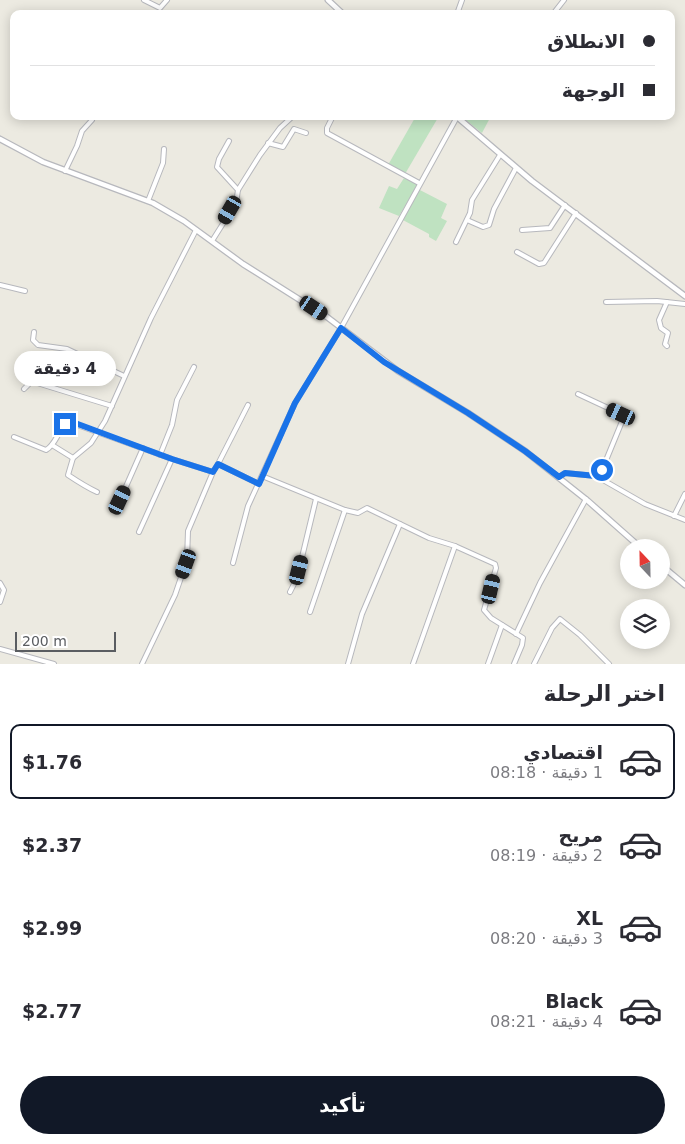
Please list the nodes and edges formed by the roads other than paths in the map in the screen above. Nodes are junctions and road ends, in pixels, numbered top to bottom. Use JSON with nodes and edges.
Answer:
{"nodes":[{"id":1,"x":144,"y":0,"type":"edge"},
{"id":2,"x":167,"y":0,"type":"edge"},
{"id":3,"x":328,"y":0,"type":"edge"},
{"id":4,"x":564,"y":0,"type":"edge"},
{"id":5,"x":339,"y":10,"type":"edge"},
{"id":6,"x":556,"y":10,"type":"edge"},
{"id":7,"x":92,"y":120,"type":"dead end"},
{"id":8,"x":289,"y":120,"type":"edge"},
{"id":9,"x":331,"y":120,"type":"edge"},
{"id":10,"x":454,"y":120,"type":"edge"},
{"id":11,"x":459,"y":120,"type":"edge"},
{"id":12,"x":306,"y":133,"type":"dead end"},
{"id":13,"x":0,"y":139,"type":"edge"},
{"id":14,"x":229,"y":141,"type":"dead end"},
{"id":15,"x":268,"y":143,"type":"junction"},
{"id":16,"x":164,"y":149,"type":"dead end"},
{"id":17,"x":500,"y":155,"type":"junction"},
{"id":18,"x":516,"y":168,"type":"junction"},
{"id":19,"x":64,"y":171,"type":"junction"},
{"id":20,"x":419,"y":183,"type":"junction"},
{"id":21,"x":238,"y":190,"type":"junction"},
{"id":22,"x":148,"y":201,"type":"junction"},
{"id":23,"x":565,"y":206,"type":"junction"},
{"id":24,"x":576,"y":213,"type":"junction"},
{"id":25,"x":467,"y":220,"type":"junction"},
{"id":26,"x":196,"y":230,"type":"junction"},
{"id":27,"x":522,"y":230,"type":"dead end"},
{"id":28,"x":212,"y":241,"type":"junction"},
{"id":29,"x":456,"y":242,"type":"dead end"},
{"id":30,"x":517,"y":252,"type":"dead end"},
{"id":31,"x":0,"y":286,"type":"edge"},
{"id":32,"x":25,"y":291,"type":"dead end"},
{"id":33,"x":685,"y":294,"type":"edge"},
{"id":34,"x":606,"y":302,"type":"dead end"},
{"id":35,"x":668,"y":302,"type":"junction"},
{"id":36,"x":685,"y":304,"type":"edge"},
{"id":37,"x":341,"y":328,"type":"junction"},
{"id":38,"x":34,"y":332,"type":"dead end"},
{"id":39,"x":667,"y":346,"type":"dead end"},
{"id":40,"x":194,"y":367,"type":"dead end"},
{"id":41,"x":124,"y":376,"type":"junction"},
{"id":42,"x":24,"y":389,"type":"dead end"},
{"id":43,"x":578,"y":394,"type":"dead end"},
{"id":44,"x":248,"y":405,"type":"dead end"},
{"id":45,"x":112,"y":406,"type":"junction"},
{"id":46,"x":99,"y":432,"type":"junction"},
{"id":47,"x":14,"y":437,"type":"dead end"},
{"id":48,"x":52,"y":445,"type":"junction"},
{"id":49,"x":143,"y":448,"type":"junction"},
{"id":50,"x":160,"y":455,"type":"junction"},
{"id":51,"x":74,"y":458,"type":"junction"},
{"id":52,"x":172,"y":459,"type":"junction"},
{"id":53,"x":218,"y":464,"type":"junction"},
{"id":54,"x":213,"y":472,"type":"junction"},
{"id":55,"x":262,"y":476,"type":"junction"},
{"id":56,"x":596,"y":476,"type":"junction"},
{"id":57,"x":559,"y":477,"type":"junction"},
{"id":58,"x":259,"y":484,"type":"junction"},
{"id":59,"x":97,"y":492,"type":"dead end"},
{"id":60,"x":685,"y":494,"type":"edge"},
{"id":61,"x":316,"y":499,"type":"junction"},
{"id":62,"x":120,"y":500,"type":"dead end"},
{"id":63,"x":586,"y":500,"type":"junction"},
{"id":64,"x":345,"y":510,"type":"junction"},
{"id":65,"x":674,"y":516,"type":"junction"},
{"id":66,"x":685,"y":520,"type":"edge"},
{"id":67,"x":400,"y":524,"type":"junction"},
{"id":68,"x":139,"y":532,"type":"dead end"},
{"id":69,"x":631,"y":539,"type":"edge"},
{"id":70,"x":455,"y":546,"type":"junction"},
{"id":71,"x":233,"y":563,"type":"dead end"},
{"id":72,"x":670,"y":572,"type":"edge"},
{"id":73,"x":0,"y":583,"type":"edge"},
{"id":74,"x":685,"y":585,"type":"edge"},
{"id":75,"x":290,"y":592,"type":"dead end"},
{"id":76,"x":0,"y":602,"type":"edge"},
{"id":77,"x":310,"y":612,"type":"dead end"},
{"id":78,"x":502,"y":625,"type":"junction"},
{"id":79,"x":516,"y":634,"type":"junction"},
{"id":80,"x":1,"y":650,"type":"edge"},
{"id":81,"x":0,"y":655,"type":"edge"},
{"id":82,"x":54,"y":664,"type":"edge"},
{"id":83,"x":142,"y":664,"type":"edge"},
{"id":84,"x":348,"y":664,"type":"edge"},
{"id":85,"x":413,"y":664,"type":"edge"},
{"id":86,"x":488,"y":664,"type":"edge"},
{"id":87,"x":514,"y":664,"type":"edge"},
{"id":88,"x":534,"y":664,"type":"edge"},
{"id":89,"x":609,"y":664,"type":"edge"}],
"edges":[{"from":1,"to":2,"type":"street"},
{"from":3,"to":5,"type":"street"},
{"from":4,"to":6,"type":"street"},
{"from":7,"to":19,"type":"street"},
{"from":8,"to":15,"type":"street"},
{"from":9,"to":20,"type":"street"},
{"from":10,"to":20,"type":"street"},
{"from":11,"to":17,"type":"street"},
{"from":12,"to":15,"type":"street"},
{"from":13,"to":19,"type":"street"},
{"from":14,"to":21,"type":"street"},
{"from":15,"to":21,"type":"street"},
{"from":16,"to":22,"type":"street"},
{"from":17,"to":18,"type":"street"},
{"from":17,"to":25,"type":"street"},
{"from":18,"to":23,"type":"street"},
{"from":18,"to":25,"type":"street"},
{"from":19,"to":22,"type":"street"},
{"from":20,"to":37,"type":"street"},
{"from":21,"to":28,"type":"street"},
{"from":22,"to":26,"type":"street"},
{"from":23,"to":24,"type":"street"},
{"from":23,"to":27,"type":"street"},
{"from":24,"to":30,"type":"street"},
{"from":24,"to":33,"type":"street"},
{"from":25,"to":29,"type":"street"},
{"from":26,"to":28,"type":"street"},
{"from":26,"to":41,"type":"street"},
{"from":28,"to":37,"type":"street"},
{"from":31,"to":32,"type":"street"},
{"from":34,"to":35,"type":"street"},
{"from":35,"to":36,"type":"street"},
{"from":35,"to":39,"type":"street"},
{"from":37,"to":55,"type":"street"},
{"from":37,"to":57,"type":"street"},
{"from":38,"to":41,"type":"street"},
{"from":40,"to":50,"type":"street"},
{"from":41,"to":45,"type":"street"},
{"from":42,"to":45,"type":"street"},
{"from":43,"to":56,"type":"street"},
{"from":44,"to":53,"type":"street"},
{"from":45,"to":46,"type":"street"},
{"from":46,"to":48,"type":"street"},
{"from":46,"to":49,"type":"street"},
{"from":46,"to":51,"type":"street"},
{"from":47,"to":48,"type":"street"},
{"from":48,"to":51,"type":"street"},
{"from":49,"to":50,"type":"street"},
{"from":49,"to":62,"type":"street"},
{"from":50,"to":52,"type":"street"},
{"from":51,"to":59,"type":"street"},
{"from":52,"to":54,"type":"street"},
{"from":52,"to":68,"type":"street"},
{"from":53,"to":54,"type":"street"},
{"from":53,"to":58,"type":"street"},
{"from":54,"to":83,"type":"street"},
{"from":55,"to":58,"type":"street"},
{"from":55,"to":61,"type":"street"},
{"from":56,"to":57,"type":"street"},
{"from":56,"to":65,"type":"street"},
{"from":57,"to":63,"type":"street"},
{"from":58,"to":71,"type":"street"},
{"from":60,"to":65,"type":"street"},
{"from":61,"to":64,"type":"street"},
{"from":61,"to":75,"type":"street"},
{"from":63,"to":69,"type":"street"},
{"from":63,"to":79,"type":"street"},
{"from":64,"to":67,"type":"street"},
{"from":64,"to":77,"type":"street"},
{"from":65,"to":66,"type":"street"},
{"from":67,"to":70,"type":"street"},
{"from":67,"to":84,"type":"street"},
{"from":70,"to":78,"type":"street"},
{"from":70,"to":85,"type":"street"},
{"from":72,"to":74,"type":"street"},
{"from":73,"to":76,"type":"street"},
{"from":78,"to":79,"type":"street"},
{"from":78,"to":86,"type":"street"},
{"from":79,"to":87,"type":"street"},
{"from":80,"to":81,"type":"street"},
{"from":80,"to":82,"type":"street"},
{"from":88,"to":89,"type":"street"}]}
